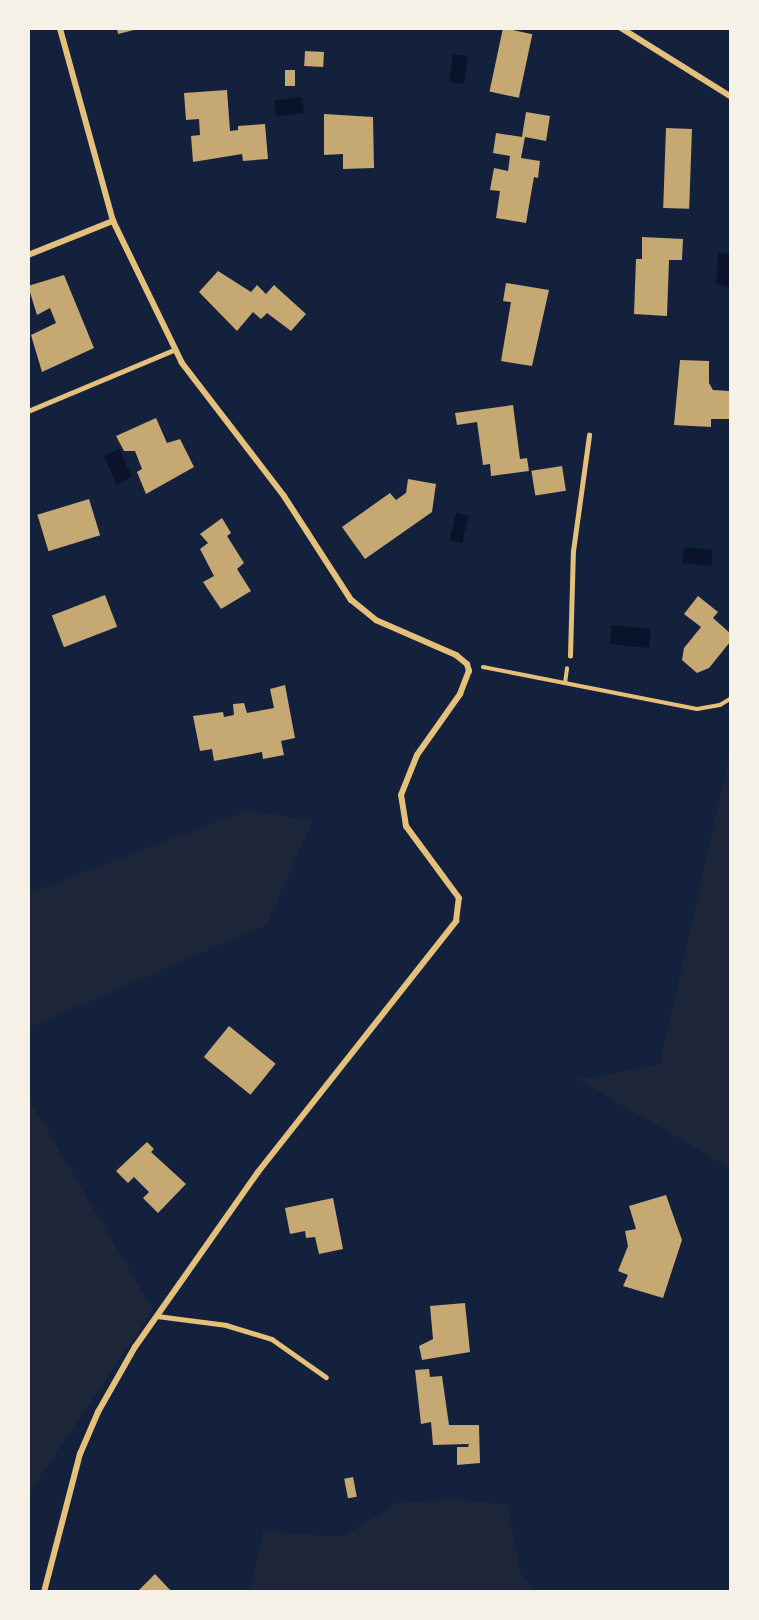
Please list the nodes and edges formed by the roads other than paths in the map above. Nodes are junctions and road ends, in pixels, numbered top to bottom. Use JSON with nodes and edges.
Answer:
{"nodes":[{"id":1,"x":60,"y":28,"type":"edge"},
{"id":2,"x":621,"y":28,"type":"edge"},
{"id":3,"x":730,"y":96,"type":"edge"},
{"id":4,"x":113,"y":221,"type":"junction"},
{"id":5,"x":28,"y":255,"type":"edge"},
{"id":6,"x":174,"y":350,"type":"junction"},
{"id":7,"x":28,"y":411,"type":"edge"},
{"id":8,"x":589,"y":435,"type":"dead end"},
{"id":9,"x":570,"y":656,"type":"dead end"},
{"id":10,"x":157,"y":1316,"type":"junction"},
{"id":11,"x":326,"y":1377,"type":"dead end"},
{"id":12,"x":44,"y":1592,"type":"edge"}],
"edges":[{"from":1,"to":4,"type":"street"},
{"from":2,"to":3,"type":"street"},
{"from":4,"to":5,"type":"street"},
{"from":4,"to":6,"type":"street"},
{"from":6,"to":7,"type":"lane"},
{"from":6,"to":10,"type":"street"},
{"from":8,"to":9,"type":"lane"},
{"from":10,"to":11,"type":"lane"},
{"from":10,"to":12,"type":"street"}]}
